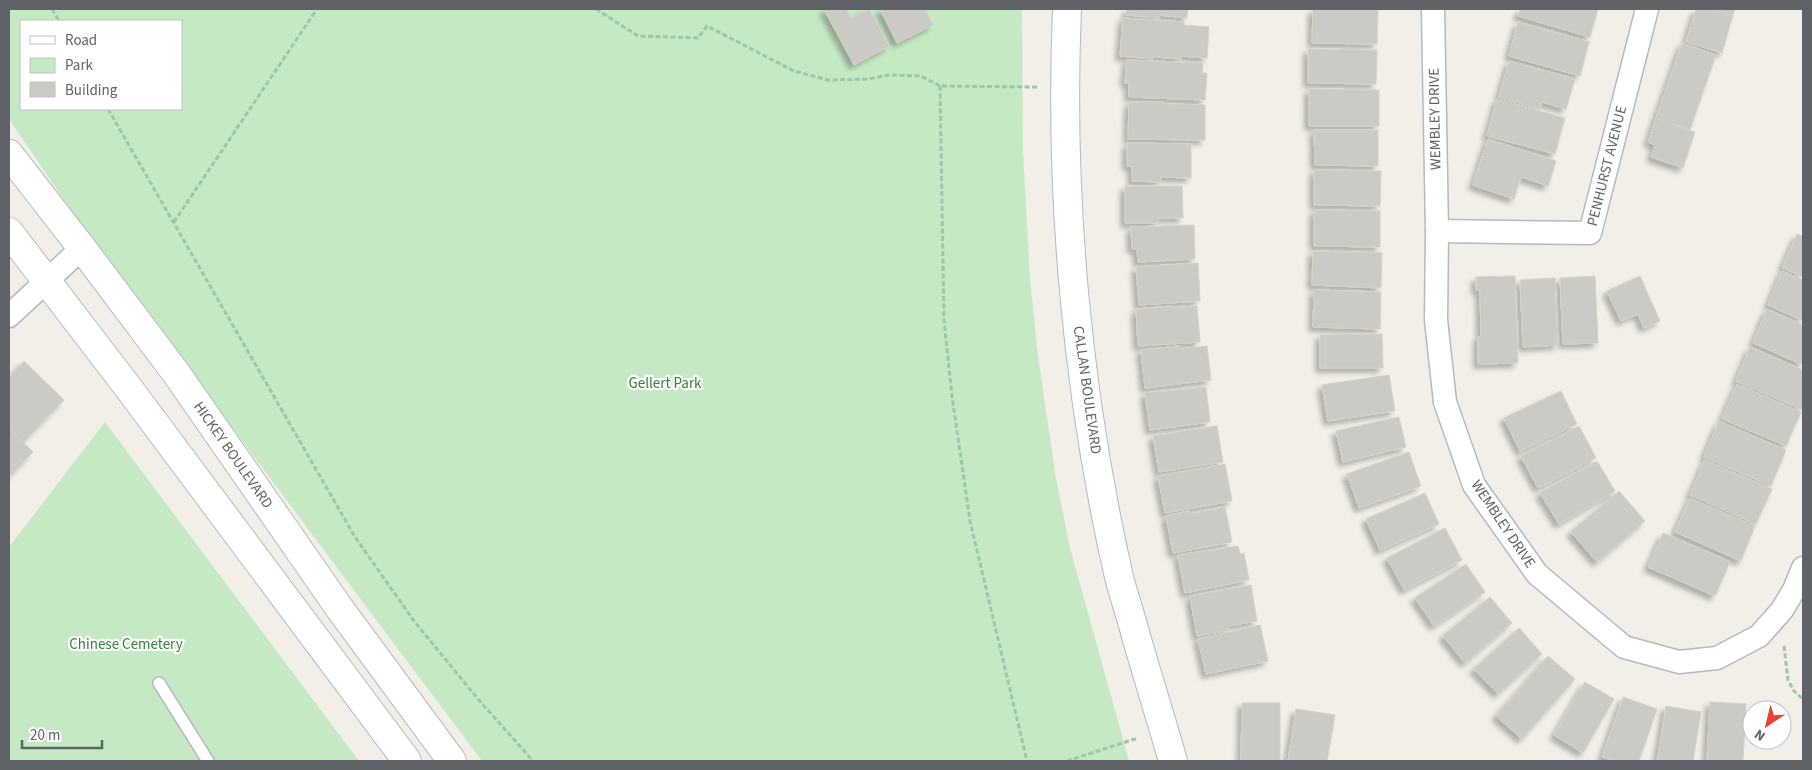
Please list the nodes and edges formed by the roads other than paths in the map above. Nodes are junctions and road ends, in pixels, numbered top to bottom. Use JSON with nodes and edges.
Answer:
{"nodes":[{"id":1,"x":1067,"y":9,"type":"edge"},
{"id":2,"x":1433,"y":9,"type":"edge"},
{"id":3,"x":1647,"y":9,"type":"edge"},
{"id":4,"x":9,"y":154,"type":"edge"},
{"id":5,"x":1437,"y":231,"type":"junction"},
{"id":6,"x":9,"y":232,"type":"edge"},
{"id":7,"x":82,"y":248,"type":"junction"},
{"id":8,"x":47,"y":280,"type":"junction"},
{"id":9,"x":9,"y":316,"type":"edge"},
{"id":10,"x":1803,"y":568,"type":"edge"},
{"id":11,"x":159,"y":683,"type":"dead end"},
{"id":12,"x":208,"y":761,"type":"edge"},
{"id":13,"x":407,"y":761,"type":"edge"},
{"id":14,"x":452,"y":761,"type":"edge"},
{"id":15,"x":1173,"y":761,"type":"edge"}],
"edges":[{"from":1,"to":15,"type":"main road","name":"CALLAN BOULEVARD"},
{"from":2,"to":5,"type":"street","name":"WEMBLEY DRIVE"},
{"from":3,"to":5,"type":"street","name":"PENHURST AVENUE"},
{"from":4,"to":7,"type":"main road","name":"HICKEY BOULEVARD"},
{"from":5,"to":10,"type":"street","name":"WEMBLEY DRIVE"},
{"from":6,"to":8,"type":"main road"},
{"from":7,"to":8,"type":"street"},
{"from":7,"to":14,"type":"main road","name":"HICKEY BOULEVARD"},
{"from":8,"to":9,"type":"street"},
{"from":8,"to":13,"type":"main road"},
{"from":11,"to":12,"type":"lane"}]}
